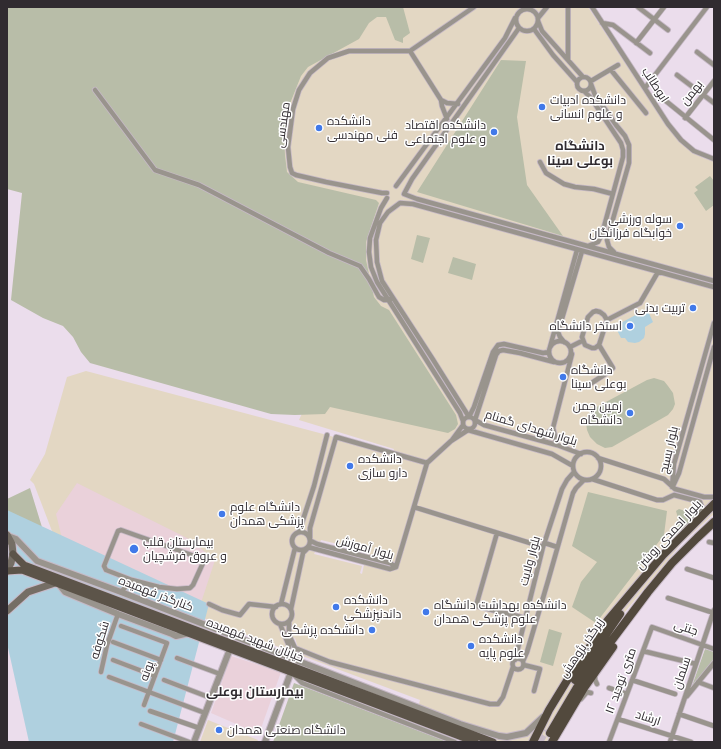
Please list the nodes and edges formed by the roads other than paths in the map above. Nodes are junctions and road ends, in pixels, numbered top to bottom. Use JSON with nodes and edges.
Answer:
{"nodes":[{"id":1,"x":474,"y":7,"type":"edge"},
{"id":2,"x":547,"y":7,"type":"edge"},
{"id":3,"x":568,"y":7,"type":"edge"},
{"id":4,"x":592,"y":7,"type":"edge"},
{"id":5,"x":638,"y":7,"type":"edge"},
{"id":6,"x":664,"y":7,"type":"edge"},
{"id":7,"x":707,"y":7,"type":"edge"},
{"id":8,"x":523,"y":8,"type":"edge"},
{"id":9,"x":515,"y":18,"type":"junction"},
{"id":10,"x":538,"y":20,"type":"junction"},
{"id":11,"x":654,"y":20,"type":"junction"},
{"id":12,"x":602,"y":23,"type":"junction"},
{"id":13,"x":519,"y":28,"type":"junction"},
{"id":14,"x":534,"y":29,"type":"junction"},
{"id":15,"x":668,"y":30,"type":"dead end"},
{"id":16,"x":636,"y":43,"type":"junction"},
{"id":17,"x":410,"y":51,"type":"junction"},
{"id":18,"x":697,"y":52,"type":"dead end"},
{"id":19,"x":650,"y":54,"type":"dead end"},
{"id":20,"x":568,"y":60,"type":"junction"},
{"id":21,"x":618,"y":65,"type":"dead end"},
{"id":22,"x":714,"y":66,"type":"edge"},
{"id":23,"x":611,"y":70,"type":"junction"},
{"id":24,"x":677,"y":75,"type":"dead end"},
{"id":25,"x":584,"y":77,"type":"junction"},
{"id":26,"x":714,"y":80,"type":"edge"},
{"id":27,"x":577,"y":82,"type":"junction"},
{"id":28,"x":591,"y":83,"type":"junction"},
{"id":29,"x":645,"y":88,"type":"junction"},
{"id":30,"x":96,"y":90,"type":"dead end"},
{"id":31,"x":584,"y":91,"type":"junction"},
{"id":32,"x":656,"y":93,"type":"dead end"},
{"id":33,"x":703,"y":95,"type":"junction"},
{"id":34,"x":442,"y":100,"type":"junction"},
{"id":35,"x":714,"y":103,"type":"edge"},
{"id":36,"x":458,"y":104,"type":"junction"},
{"id":37,"x":646,"y":113,"type":"dead end"},
{"id":38,"x":685,"y":118,"type":"junction"},
{"id":39,"x":447,"y":119,"type":"junction"},
{"id":40,"x":714,"y":140,"type":"edge"},
{"id":41,"x":714,"y":159,"type":"edge"},
{"id":42,"x":540,"y":162,"type":"dead end"},
{"id":43,"x":396,"y":186,"type":"dead end"},
{"id":44,"x":613,"y":194,"type":"junction"},
{"id":45,"x":586,"y":246,"type":"junction"},
{"id":46,"x":577,"y":250,"type":"junction"},
{"id":47,"x":582,"y":251,"type":"junction"},
{"id":48,"x":615,"y":253,"type":"junction"},
{"id":49,"x":658,"y":272,"type":"junction"},
{"id":50,"x":714,"y":281,"type":"edge"},
{"id":51,"x":714,"y":287,"type":"edge"},
{"id":52,"x":391,"y":299,"type":"junction"},
{"id":53,"x":607,"y":320,"type":"junction"},
{"id":54,"x":714,"y":323,"type":"edge"},
{"id":55,"x":582,"y":341,"type":"junction"},
{"id":56,"x":564,"y":342,"type":"junction"},
{"id":57,"x":599,"y":345,"type":"junction"},
{"id":58,"x":570,"y":346,"type":"junction"},
{"id":59,"x":714,"y":347,"type":"edge"},
{"id":60,"x":550,"y":349,"type":"junction"},
{"id":61,"x":572,"y":354,"type":"junction"},
{"id":62,"x":554,"y":362,"type":"junction"},
{"id":63,"x":587,"y":386,"type":"dead end"},
{"id":64,"x":469,"y":417,"type":"junction"},
{"id":65,"x":475,"y":420,"type":"junction"},
{"id":66,"x":463,"y":423,"type":"junction"},
{"id":67,"x":553,"y":428,"type":"junction"},
{"id":68,"x":468,"y":430,"type":"junction"},
{"id":69,"x":327,"y":435,"type":"dead end"},
{"id":70,"x":540,"y":440,"type":"junction"},
{"id":71,"x":451,"y":441,"type":"junction"},
{"id":72,"x":557,"y":445,"type":"junction"},
{"id":73,"x":581,"y":454,"type":"junction"},
{"id":74,"x":598,"y":458,"type":"junction"},
{"id":75,"x":427,"y":463,"type":"junction"},
{"id":76,"x":573,"y":466,"type":"junction"},
{"id":77,"x":574,"y":472,"type":"junction"},
{"id":78,"x":592,"y":479,"type":"junction"},
{"id":79,"x":584,"y":480,"type":"junction"},
{"id":80,"x":672,"y":487,"type":"junction"},
{"id":81,"x":714,"y":497,"type":"edge"},
{"id":82,"x":714,"y":504,"type":"edge"},
{"id":83,"x":414,"y":508,"type":"junction"},
{"id":84,"x":698,"y":519,"type":"junction"},
{"id":85,"x":714,"y":522,"type":"edge"},
{"id":86,"x":299,"y":532,"type":"junction"},
{"id":87,"x":497,"y":533,"type":"junction"},
{"id":88,"x":7,"y":536,"type":"edge"},
{"id":89,"x":310,"y":539,"type":"junction"},
{"id":90,"x":544,"y":545,"type":"junction"},
{"id":91,"x":557,"y":546,"type":"junction"},
{"id":92,"x":295,"y":548,"type":"junction"},
{"id":93,"x":308,"y":548,"type":"junction"},
{"id":94,"x":13,"y":554,"type":"junction"},
{"id":95,"x":362,"y":559,"type":"junction"},
{"id":96,"x":687,"y":569,"type":"dead end"},
{"id":97,"x":7,"y":571,"type":"edge"},
{"id":98,"x":714,"y":578,"type":"edge"},
{"id":99,"x":132,"y":580,"type":"junction"},
{"id":100,"x":642,"y":581,"type":"junction"},
{"id":101,"x":56,"y":583,"type":"junction"},
{"id":102,"x":121,"y":592,"type":"junction"},
{"id":103,"x":648,"y":592,"type":"junction"},
{"id":104,"x":668,"y":598,"type":"dead end"},
{"id":105,"x":209,"y":604,"type":"dead end"},
{"id":106,"x":278,"y":605,"type":"junction"},
{"id":107,"x":529,"y":605,"type":"junction"},
{"id":108,"x":540,"y":608,"type":"junction"},
{"id":109,"x":291,"y":609,"type":"junction"},
{"id":110,"x":7,"y":611,"type":"edge"},
{"id":111,"x":714,"y":612,"type":"edge"},
{"id":112,"x":118,"y":614,"type":"junction"},
{"id":113,"x":525,"y":618,"type":"junction"},
{"id":114,"x":289,"y":622,"type":"junction"},
{"id":115,"x":280,"y":624,"type":"junction"},
{"id":116,"x":121,"y":626,"type":"dead end"},
{"id":117,"x":652,"y":627,"type":"joint"},
{"id":118,"x":189,"y":633,"type":"junction"},
{"id":119,"x":113,"y":642,"type":"dead end"},
{"id":120,"x":703,"y":644,"type":"junction"},
{"id":121,"x":295,"y":648,"type":"junction"},
{"id":122,"x":714,"y":648,"type":"edge"},
{"id":123,"x":230,"y":650,"type":"junction"},
{"id":124,"x":643,"y":651,"type":"junction"},
{"id":125,"x":286,"y":656,"type":"junction"},
{"id":126,"x":177,"y":658,"type":"dead end"},
{"id":127,"x":113,"y":660,"type":"dead end"},
{"id":128,"x":161,"y":660,"type":"junction"},
{"id":129,"x":515,"y":660,"type":"junction"},
{"id":130,"x":523,"y":663,"type":"junction"},
{"id":131,"x":714,"y":663,"type":"edge"},
{"id":132,"x":696,"y":664,"type":"junction"},
{"id":133,"x":513,"y":667,"type":"junction"},
{"id":134,"x":292,"y":668,"type":"junction"},
{"id":135,"x":101,"y":672,"type":"dead end"},
{"id":136,"x":220,"y":674,"type":"junction"},
{"id":137,"x":595,"y":674,"type":"junction"},
{"id":138,"x":155,"y":676,"type":"junction"},
{"id":139,"x":109,"y":677,"type":"dead end"},
{"id":140,"x":164,"y":680,"type":"dead end"},
{"id":141,"x":632,"y":680,"type":"junction"},
{"id":142,"x":698,"y":682,"type":"junction"},
{"id":143,"x":597,"y":684,"type":"dead end"},
{"id":144,"x":609,"y":688,"type":"dead end"},
{"id":145,"x":714,"y":688,"type":"edge"},
{"id":146,"x":534,"y":691,"type":"dead end"},
{"id":147,"x":150,"y":692,"type":"junction"},
{"id":148,"x":591,"y":692,"type":"dead end"},
{"id":149,"x":627,"y":694,"type":"junction"},
{"id":150,"x":675,"y":694,"type":"dead end"},
{"id":151,"x":211,"y":698,"type":"junction"},
{"id":152,"x":685,"y":698,"type":"junction"},
{"id":153,"x":144,"y":705,"type":"dead end"},
{"id":154,"x":150,"y":710,"type":"dead end"},
{"id":155,"x":549,"y":710,"type":"junction"},
{"id":156,"x":205,"y":713,"type":"junction"},
{"id":157,"x":679,"y":714,"type":"junction"},
{"id":158,"x":568,"y":716,"type":"junction"},
{"id":159,"x":544,"y":719,"type":"junction"},
{"id":160,"x":618,"y":719,"type":"junction"},
{"id":161,"x":141,"y":724,"type":"dead end"},
{"id":162,"x":460,"y":724,"type":"junction"},
{"id":163,"x":714,"y":726,"type":"edge"},
{"id":164,"x":199,"y":728,"type":"junction"},
{"id":165,"x":482,"y":731,"type":"junction"},
{"id":166,"x":468,"y":733,"type":"junction"},
{"id":167,"x":672,"y":736,"type":"junction"},
{"id":168,"x":475,"y":739,"type":"edge"},
{"id":169,"x":189,"y":742,"type":"edge"},
{"id":170,"x":194,"y":742,"type":"edge"},
{"id":171,"x":265,"y":742,"type":"edge"},
{"id":172,"x":455,"y":742,"type":"edge"},
{"id":173,"x":493,"y":742,"type":"edge"},
{"id":174,"x":533,"y":742,"type":"edge"},
{"id":175,"x":539,"y":742,"type":"edge"},
{"id":176,"x":552,"y":742,"type":"edge"},
{"id":177,"x":609,"y":742,"type":"edge"},
{"id":178,"x":670,"y":742,"type":"edge"},
{"id":179,"x":691,"y":742,"type":"edge"}],
"edges":[{"from":1,"to":17,"type":"street"},
{"from":2,"to":10,"type":"street"},
{"from":3,"to":20,"type":"street"},
{"from":4,"to":12,"type":"street","name":"ابوطالب"},
{"from":5,"to":11,"type":"street"},
{"from":6,"to":11,"type":"street"},
{"from":7,"to":29,"type":"street"},
{"from":8,"to":9,"type":"street"},
{"from":8,"to":10,"type":"street"},
{"from":9,"to":13,"type":"street"},
{"from":9,"to":36,"type":"street"},
{"from":10,"to":14,"type":"street"},
{"from":10,"to":20,"type":"street"},
{"from":11,"to":15,"type":"street"},
{"from":11,"to":16,"type":"street"},
{"from":12,"to":16,"type":"street"},
{"from":12,"to":29,"type":"street","name":"ابوطالب"},
{"from":13,"to":14,"type":"street"},
{"from":13,"to":45,"type":"street"},
{"from":14,"to":27,"type":"street"},
{"from":16,"to":19,"type":"street"},
{"from":17,"to":34,"type":"street"},
{"from":17,"to":52,"type":"street","name":"مهندسی"},
{"from":18,"to":22,"type":"street"},
{"from":20,"to":25,"type":"street"},
{"from":21,"to":23,"type":"street"},
{"from":23,"to":28,"type":"street"},
{"from":23,"to":37,"type":"street"},
{"from":24,"to":33,"type":"street"},
{"from":25,"to":27,"type":"street"},
{"from":25,"to":28,"type":"street"},
{"from":26,"to":33,"type":"street","name":"بهمن"},
{"from":27,"to":31,"type":"street"},
{"from":28,"to":31,"type":"street"},
{"from":28,"to":48,"type":"street"},
{"from":29,"to":41,"type":"street","name":"ابوطالب"},
{"from":30,"to":52,"type":"street"},
{"from":31,"to":44,"type":"street"},
{"from":32,"to":38,"type":"street"},
{"from":33,"to":35,"type":"street"},
{"from":33,"to":38,"type":"street","name":"بهمن"},
{"from":34,"to":36,"type":"street"},
{"from":34,"to":39,"type":"street"},
{"from":36,"to":39,"type":"street"},
{"from":38,"to":40,"type":"street"},
{"from":39,"to":43,"type":"street"},
{"from":42,"to":44,"type":"street"},
{"from":44,"to":45,"type":"street"},
{"from":45,"to":48,"type":"street"},
{"from":46,"to":47,"type":"street"},
{"from":46,"to":52,"type":"street"},
{"from":46,"to":60,"type":"street"},
{"from":47,"to":49,"type":"street"},
{"from":47,"to":56,"type":"street"},
{"from":48,"to":50,"type":"street"},
{"from":49,"to":51,"type":"street"},
{"from":49,"to":53,"type":"street"},
{"from":52,"to":64,"type":"street"},
{"from":52,"to":66,"type":"street"},
{"from":53,"to":55,"type":"street"},
{"from":53,"to":57,"type":"street"},
{"from":54,"to":80,"type":"street","name":"بلوار بسیج"},
{"from":55,"to":57,"type":"street"},
{"from":55,"to":58,"type":"street"},
{"from":56,"to":58,"type":"street"},
{"from":56,"to":60,"type":"street"},
{"from":57,"to":63,"type":"street"},
{"from":58,"to":61,"type":"street"},
{"from":59,"to":80,"type":"street","name":"بلوار بسیج"},
{"from":60,"to":62,"type":"street"},
{"from":60,"to":64,"type":"street"},
{"from":61,"to":62,"type":"street"},
{"from":61,"to":67,"type":"street"},
{"from":62,"to":65,"type":"street"},
{"from":64,"to":65,"type":"street"},
{"from":64,"to":66,"type":"street"},
{"from":65,"to":68,"type":"street"},
{"from":65,"to":70,"type":"street","name":"بلوار شهدای گمنام"},
{"from":66,"to":68,"type":"street"},
{"from":66,"to":71,"type":"street"},
{"from":67,"to":70,"type":"street"},
{"from":67,"to":72,"type":"street"},
{"from":68,"to":71,"type":"street"},
{"from":68,"to":76,"type":"street","name":"بلوار شهدای گمنام"},
{"from":69,"to":86,"type":"street"},
{"from":70,"to":72,"type":"street","name":"بلوار شهدای گمنام"},
{"from":71,"to":75,"type":"street"},
{"from":72,"to":73,"type":"street","name":"بلوار شهدای گمنام"},
{"from":73,"to":74,"type":"street"},
{"from":73,"to":76,"type":"street"},
{"from":74,"to":78,"type":"street"},
{"from":74,"to":80,"type":"street"},
{"from":75,"to":83,"type":"street"},
{"from":75,"to":89,"type":"street"},
{"from":76,"to":77,"type":"street"},
{"from":77,"to":79,"type":"street"},
{"from":77,"to":90,"type":"street","name":"بلوار ولایت"},
{"from":78,"to":79,"type":"street"},
{"from":78,"to":84,"type":"street"},
{"from":79,"to":91,"type":"street","name":"بلوار ولایت"},
{"from":80,"to":81,"type":"street"},
{"from":82,"to":84,"type":"highway","name":"بلوار احمدی روشن"},
{"from":83,"to":87,"type":"street"},
{"from":83,"to":95,"type":"street","name":"بلوار آموزش"},
{"from":84,"to":100,"type":"highway","name":"بلوار احمدی روشن"},
{"from":85,"to":103,"type":"highway","name":"بلوار احمدی روشن"},
{"from":86,"to":89,"type":"street"},
{"from":86,"to":92,"type":"street"},
{"from":87,"to":90,"type":"street"},
{"from":87,"to":113,"type":"street"},
{"from":88,"to":94,"type":"main road"},
{"from":88,"to":102,"type":"street","name":"کنارگذر فهمیده"},
{"from":89,"to":93,"type":"street"},
{"from":89,"to":95,"type":"street","name":"بلوار آموزش"},
{"from":90,"to":91,"type":"street"},
{"from":90,"to":107,"type":"street","name":"بلوار ولایت"},
{"from":91,"to":108,"type":"street","name":"بلوار ولایت"},
{"from":92,"to":93,"type":"street"},
{"from":92,"to":106,"type":"street"},
{"from":93,"to":95,"type":"street","name":"بلوار آموزش"},
{"from":93,"to":109,"type":"street"},
{"from":94,"to":97,"type":"main road"},
{"from":94,"to":134,"type":"main road","name":"خیابان شهید فهمیده"},
{"from":96,"to":98,"type":"street"},
{"from":97,"to":101,"type":"main road","name":"خیابان شهید فهمیده"},
{"from":99,"to":99,"type":"street"},
{"from":99,"to":102,"type":"street"},
{"from":100,"to":103,"type":"highway","name":"زیرگذر پژوهش"},
{"from":100,"to":155,"type":"highway"},
{"from":101,"to":110,"type":"main road"},
{"from":101,"to":112,"type":"street"},
{"from":101,"to":118,"type":"main road","name":"خیابان شهید فهمیده"},
{"from":102,"to":125,"type":"street","name":"کنارگذر فهمیده"},
{"from":103,"to":137,"type":"highway"},
{"from":104,"to":111,"type":"street"},
{"from":105,"to":106,"type":"street"},
{"from":106,"to":109,"type":"street"},
{"from":106,"to":115,"type":"street"},
{"from":107,"to":108,"type":"street"},
{"from":107,"to":113,"type":"street","name":"بلوار ولایت"},
{"from":108,"to":130,"type":"street","name":"بلوار ولایت"},
{"from":109,"to":114,"type":"street"},
{"from":111,"to":120,"type":"street","name":"سلمان"},
{"from":112,"to":118,"type":"street"},
{"from":112,"to":135,"type":"street","name":"شکوفه"},
{"from":113,"to":129,"type":"street","name":"بلوار ولایت"},
{"from":114,"to":115,"type":"street"},
{"from":114,"to":121,"type":"street"},
{"from":115,"to":125,"type":"street"},
{"from":116,"to":128,"type":"street","name":"پونه"},
{"from":117,"to":120,"type":"street","name":"جنتی"},
{"from":117,"to":124,"type":"street","name":"۱۲ متری توحید"},
{"from":118,"to":123,"type":"main road","name":"خیابان شهید فهمیده"},
{"from":119,"to":128,"type":"street"},
{"from":120,"to":122,"type":"street","name":"جنتی"},
{"from":120,"to":132,"type":"street","name":"سلمان"},
{"from":121,"to":133,"type":"street"},
{"from":121,"to":134,"type":"street"},
{"from":123,"to":134,"type":"main road","name":"خیابان شهید فهمیده"},
{"from":123,"to":136,"type":"street"},
{"from":124,"to":132,"type":"street"},
{"from":124,"to":141,"type":"street","name":"۱۲ متری توحید"},
{"from":125,"to":134,"type":"street","name":"کنارگذر فهمیده"},
{"from":126,"to":136,"type":"street"},
{"from":127,"to":138,"type":"street"},
{"from":128,"to":138,"type":"street","name":"پونه"},
{"from":129,"to":130,"type":"street"},
{"from":129,"to":133,"type":"street"},
{"from":130,"to":133,"type":"street"},
{"from":130,"to":146,"type":"street"},
{"from":131,"to":142,"type":"street"},
{"from":132,"to":152,"type":"street","name":"سلمان"},
{"from":134,"to":162,"type":"street","name":"کنارگذر فهمیده"},
{"from":134,"to":166,"type":"main road","name":"خیابان شهید فهمیده"},
{"from":134,"to":168,"type":"main road","name":"خیابان شهید فهمیده"},
{"from":134,"to":171,"type":"street"},
{"from":134,"to":172,"type":"street","name":"کنارگذر فهمیده"},
{"from":136,"to":151,"type":"street"},
{"from":137,"to":143,"type":"street"},
{"from":137,"to":158,"type":"highway"},
{"from":138,"to":147,"type":"street","name":"پونه"},
{"from":139,"to":147,"type":"street"},
{"from":140,"to":151,"type":"street"},
{"from":141,"to":149,"type":"street","name":"۱۲ متری توحید"},
{"from":141,"to":150,"type":"street"},
{"from":142,"to":145,"type":"street"},
{"from":142,"to":152,"type":"street"},
{"from":144,"to":149,"type":"street"},
{"from":147,"to":153,"type":"street","name":"پونه"},
{"from":147,"to":156,"type":"street"},
{"from":148,"to":158,"type":"street"},
{"from":149,"to":160,"type":"street","name":"۱۲ متری توحید"},
{"from":151,"to":156,"type":"street"},
{"from":152,"to":157,"type":"street","name":"سلمان"},
{"from":154,"to":164,"type":"street"},
{"from":155,"to":159,"type":"highway"},
{"from":155,"to":165,"type":"street","name":"کنارگذر فهمیده"},
{"from":156,"to":164,"type":"street"},
{"from":157,"to":163,"type":"street"},
{"from":157,"to":167,"type":"street","name":"سلمان"},
{"from":158,"to":176,"type":"highway"},
{"from":159,"to":174,"type":"highway"},
{"from":159,"to":175,"type":"highway"},
{"from":160,"to":167,"type":"street","name":"ارشاد"},
{"from":160,"to":177,"type":"street","name":"۱۲ متری توحید"},
{"from":161,"to":169,"type":"street"},
{"from":162,"to":165,"type":"street","name":"کنارگذر فهمیده"},
{"from":162,"to":166,"type":"main road"},
{"from":164,"to":170,"type":"street"},
{"from":165,"to":168,"type":"main road"},
{"from":166,"to":168,"type":"main road","name":"خیابان شهید فهمیده"},
{"from":167,"to":178,"type":"street","name":"سلمان"},
{"from":167,"to":179,"type":"street","name":"ارشاد"},
{"from":168,"to":173,"type":"main road","name":"خیابان شهید فهمیده"}]}
